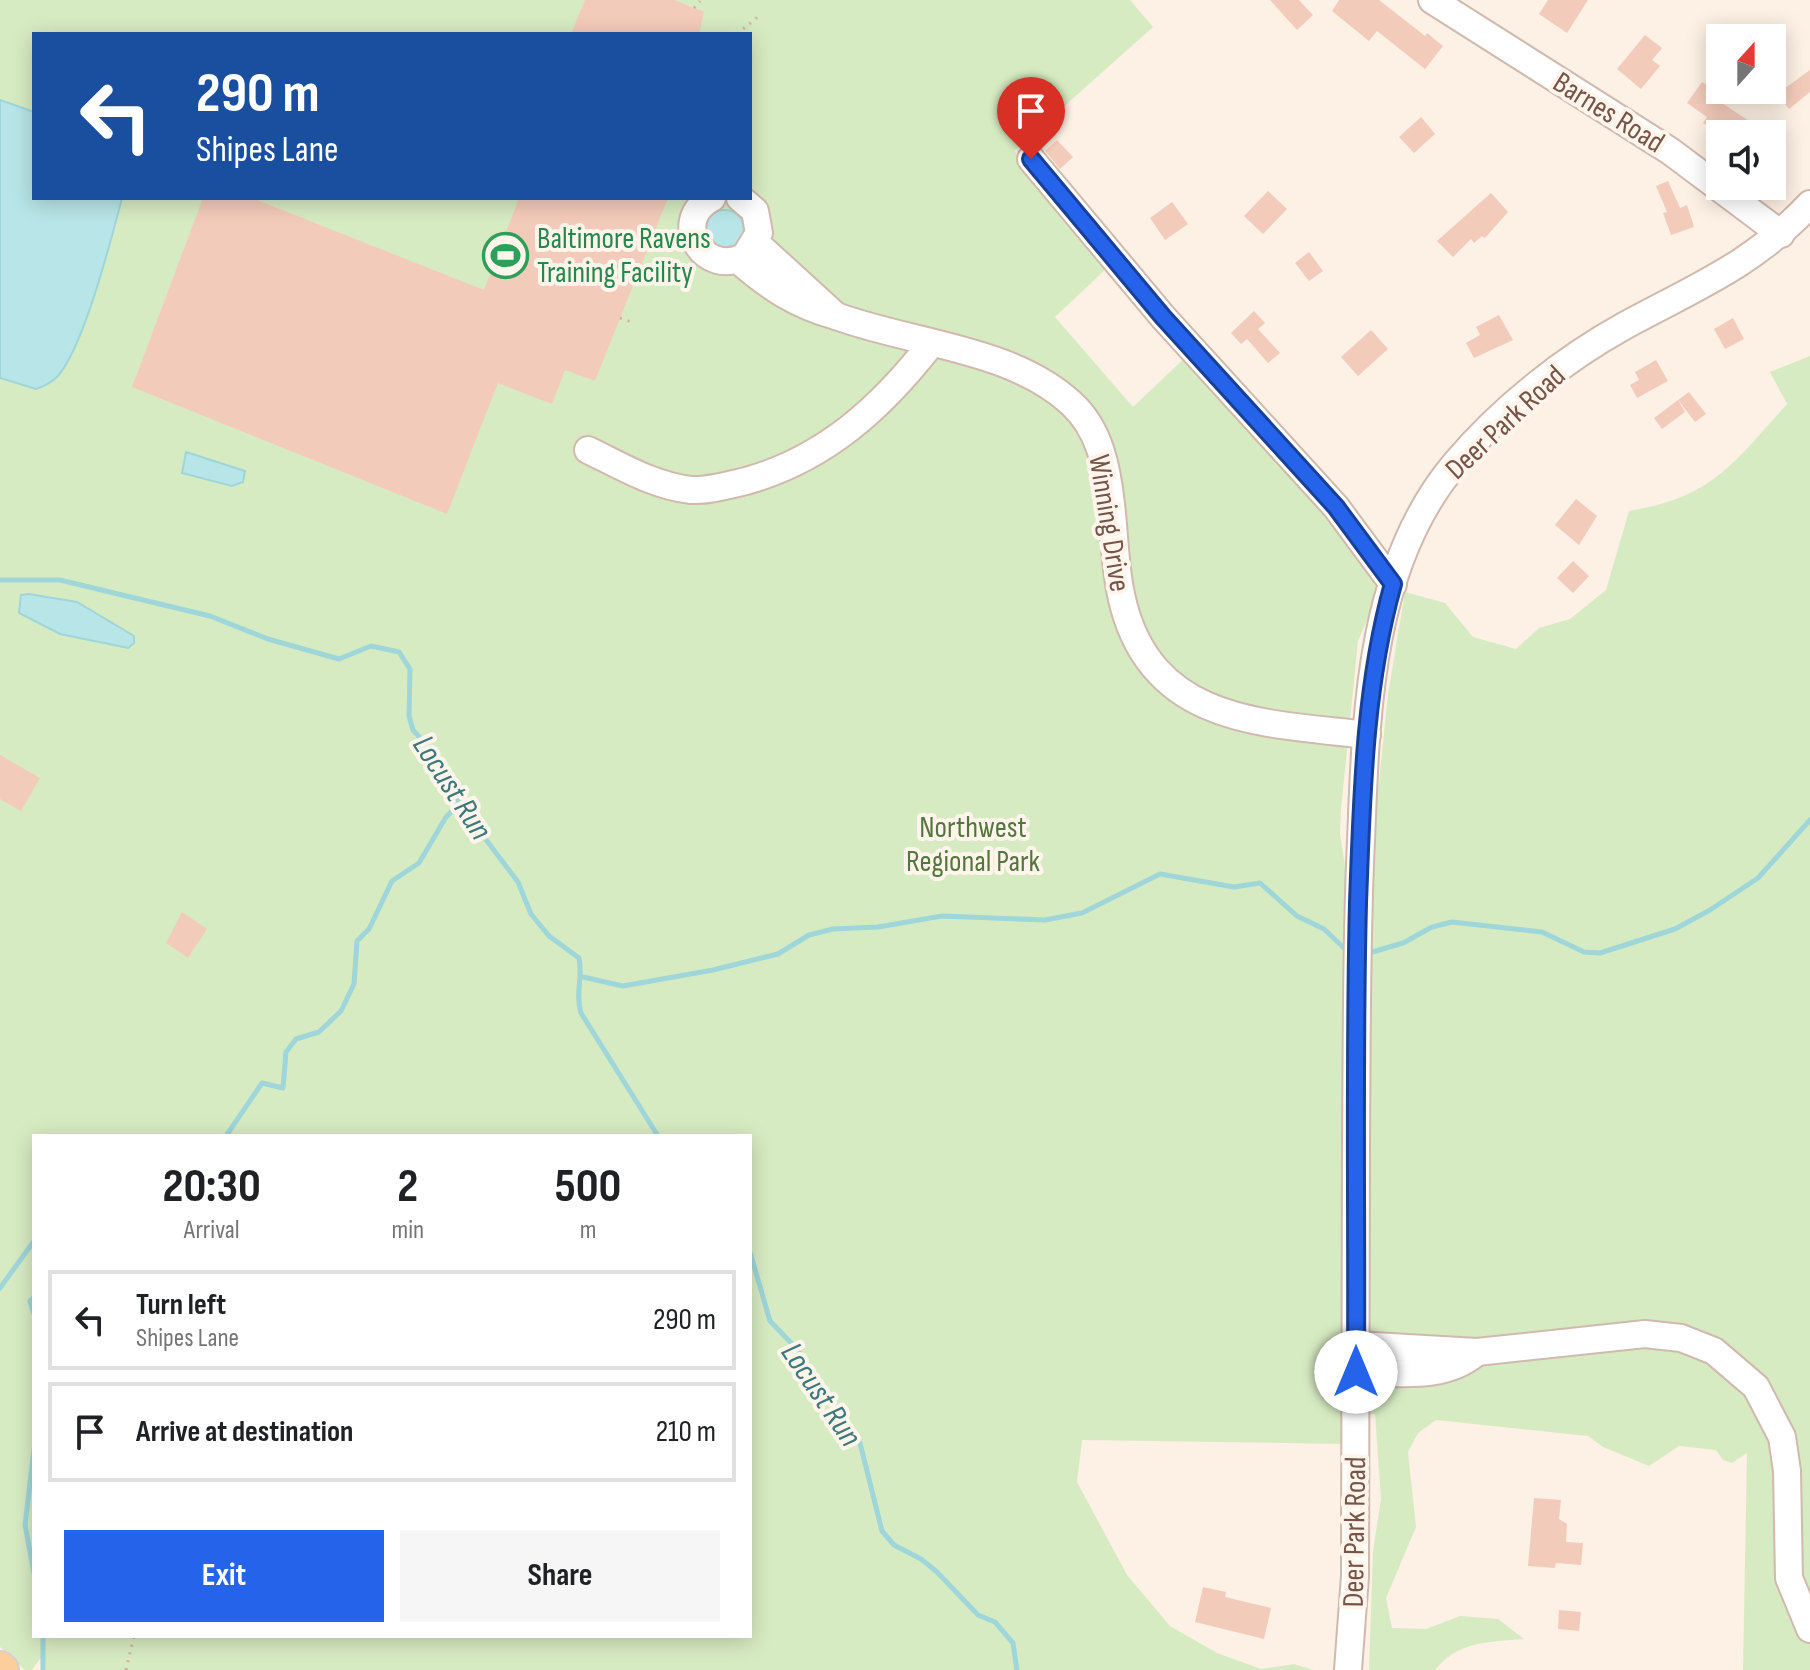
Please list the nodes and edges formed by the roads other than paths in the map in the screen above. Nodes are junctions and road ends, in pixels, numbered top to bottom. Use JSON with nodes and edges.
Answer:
{"nodes":[{"id":1,"x":1432,"y":0,"type":"edge"},
{"id":2,"x":1031,"y":159,"type":"dead end"},
{"id":3,"x":709,"y":200,"type":"edge"},
{"id":4,"x":742,"y":200,"type":"edge"},
{"id":5,"x":1810,"y":204,"type":"edge"},
{"id":6,"x":1781,"y":234,"type":"junction"},
{"id":7,"x":747,"y":252,"type":"junction"},
{"id":8,"x":931,"y":344,"type":"junction"},
{"id":9,"x":588,"y":450,"type":"dead end"},
{"id":10,"x":1393,"y":584,"type":"junction"},
{"id":11,"x":1367,"y":735,"type":"junction"},
{"id":12,"x":1356,"y":1345,"type":"junction"},
{"id":13,"x":1477,"y":1352,"type":"junction"},
{"id":14,"x":1356,"y":1372,"type":"junction"},
{"id":15,"x":1810,"y":1629,"type":"edge"},
{"id":16,"x":1348,"y":1670,"type":"edge"}],
"edges":[{"from":1,"to":6,"type":"street","name":"Barnes Road"},
{"from":2,"to":10,"type":"street"},
{"from":3,"to":7,"type":"street","name":"Winning Drive"},
{"from":4,"to":7,"type":"street"},
{"from":5,"to":6,"type":"street","name":"Deer Park Road"},
{"from":6,"to":10,"type":"street","name":"Deer Park Road"},
{"from":7,"to":8,"type":"street","name":"Winning Drive"},
{"from":8,"to":9,"type":"street"},
{"from":8,"to":11,"type":"street","name":"Winning Drive"},
{"from":10,"to":11,"type":"street","name":"Deer Park Road"},
{"from":11,"to":12,"type":"street","name":"Deer Park Road"},
{"from":12,"to":13,"type":"street"},
{"from":12,"to":14,"type":"street","name":"Deer Park Road"},
{"from":13,"to":14,"type":"street"},
{"from":13,"to":15,"type":"street"},
{"from":14,"to":16,"type":"street","name":"Deer Park Road"}]}
